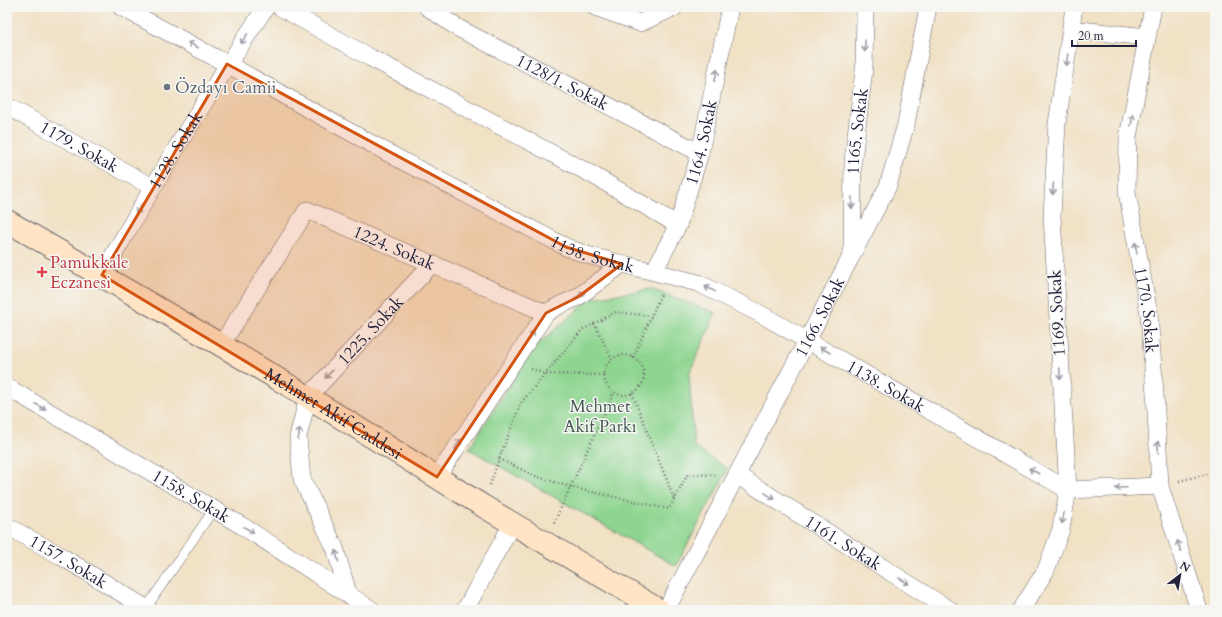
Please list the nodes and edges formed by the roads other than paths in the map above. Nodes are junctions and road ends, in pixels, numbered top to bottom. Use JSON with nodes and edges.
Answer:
{"nodes":[{"id":1,"x":121,"y":7,"type":"edge"},
{"id":2,"x":266,"y":7,"type":"edge"},
{"id":3,"x":280,"y":7,"type":"edge"},
{"id":4,"x":426,"y":7,"type":"edge"},
{"id":5,"x":595,"y":7,"type":"edge"},
{"id":6,"x":675,"y":7,"type":"edge"},
{"id":7,"x":730,"y":7,"type":"edge"},
{"id":8,"x":865,"y":7,"type":"edge"},
{"id":9,"x":928,"y":7,"type":"edge"},
{"id":10,"x":1074,"y":7,"type":"edge"},
{"id":11,"x":1154,"y":7,"type":"edge"},
{"id":12,"x":1071,"y":29,"type":"junction"},
{"id":13,"x":1147,"y":37,"type":"junction"},
{"id":14,"x":227,"y":64,"type":"junction"},
{"id":15,"x":7,"y":106,"type":"edge"},
{"id":16,"x":700,"y":153,"type":"junction"},
{"id":17,"x":152,"y":187,"type":"junction"},
{"id":18,"x":7,"y":221,"type":"edge"},
{"id":19,"x":678,"y":225,"type":"junction"},
{"id":20,"x":852,"y":256,"type":"junction"},
{"id":21,"x":432,"y":264,"type":"junction"},
{"id":22,"x":622,"y":264,"type":"junction"},
{"id":23,"x":662,"y":273,"type":"junction"},
{"id":24,"x":102,"y":275,"type":"junction"},
{"id":25,"x":546,"y":314,"type":"junction"},
{"id":26,"x":808,"y":340,"type":"junction"},
{"id":27,"x":221,"y":345,"type":"junction"},
{"id":28,"x":7,"y":387,"type":"edge"},
{"id":29,"x":308,"y":397,"type":"junction"},
{"id":30,"x":737,"y":476,"type":"junction"},
{"id":31,"x":437,"y":477,"type":"junction"},
{"id":32,"x":1160,"y":486,"type":"junction"},
{"id":33,"x":1068,"y":490,"type":"junction"},
{"id":34,"x":214,"y":509,"type":"junction"},
{"id":35,"x":512,"y":524,"type":"junction"},
{"id":36,"x":7,"y":526,"type":"edge"},
{"id":37,"x":348,"y":594,"type":"junction"},
{"id":38,"x":148,"y":609,"type":"edge"},
{"id":39,"x":372,"y":610,"type":"edge"},
{"id":40,"x":465,"y":610,"type":"edge"},
{"id":41,"x":658,"y":610,"type":"edge"},
{"id":42,"x":666,"y":610,"type":"edge"},
{"id":43,"x":950,"y":610,"type":"edge"},
{"id":44,"x":1021,"y":610,"type":"edge"},
{"id":45,"x":1199,"y":610,"type":"edge"}],
"edges":[{"from":14,"to":1,"type":"street","name":"1138. Sokak","one_way":true},
{"from":2,"to":14,"type":"street","name":"1128. Sokak","one_way":true},
{"from":3,"to":19,"type":"street"},
{"from":4,"to":16,"type":"street","name":"1128/1. Sokak"},
{"from":5,"to":6,"type":"street"},
{"from":16,"to":7,"type":"street","name":"1164. Sokak","one_way":true},
{"from":8,"to":20,"type":"street","name":"1165. Sokak","one_way":true},
{"from":9,"to":20,"type":"street","name":"1166. Sokak"},
{"from":10,"to":12,"type":"street","name":"1169. Sokak"},
{"from":11,"to":13,"type":"street","name":"1170. Sokak"},
{"from":12,"to":13,"type":"street"},
{"from":12,"to":33,"type":"street","name":"1169. Sokak","one_way":true},
{"from":32,"to":13,"type":"street","name":"1170. Sokak","one_way":true},
{"from":14,"to":17,"type":"street","name":"1128. Sokak"},
{"from":14,"to":22,"type":"street","name":"1138. Sokak"},
{"from":15,"to":17,"type":"street","name":"1179. Sokak"},
{"from":16,"to":19,"type":"street","name":"1164. Sokak"},
{"from":17,"to":24,"type":"street","name":"1128. Sokak","one_way":true},
{"from":18,"to":24,"type":"main road","name":"Mehmet Akif Caddesi"},
{"from":19,"to":23,"type":"street","name":"1164. Sokak"},
{"from":20,"to":26,"type":"street","name":"1166. Sokak"},
{"from":21,"to":25,"type":"street","name":"1224. Sokak"},
{"from":21,"to":27,"type":"street","name":"1224. Sokak"},
{"from":21,"to":29,"type":"street","name":"1225. Sokak","one_way":true},
{"from":22,"to":23,"type":"street","name":"1138. Sokak"},
{"from":25,"to":22,"type":"street","one_way":true},
{"from":26,"to":23,"type":"street","name":"1138. Sokak","one_way":true},
{"from":24,"to":27,"type":"main road","name":"Mehmet Akif Caddesi"},
{"from":31,"to":25,"type":"street","one_way":true},
{"from":26,"to":30,"type":"street","name":"1166. Sokak"},
{"from":33,"to":26,"type":"street","name":"1138. Sokak","one_way":true},
{"from":27,"to":29,"type":"main road","name":"Mehmet Akif Caddesi"},
{"from":28,"to":34,"type":"street","name":"1158. Sokak","one_way":true},
{"from":29,"to":31,"type":"main road","name":"Mehmet Akif Caddesi"},
{"from":37,"to":29,"type":"street","one_way":true},
{"from":30,"to":42,"type":"street","name":"1166. Sokak"},
{"from":30,"to":43,"type":"street","name":"1161. Sokak","one_way":true},
{"from":31,"to":35,"type":"main road","name":"Mehmet Akif Caddesi"},
{"from":32,"to":33,"type":"street","one_way":true},
{"from":45,"to":32,"type":"street","name":"1170. Sokak","one_way":true},
{"from":33,"to":44,"type":"street","name":"1169. Sokak","one_way":true},
{"from":34,"to":37,"type":"street","name":"1158. Sokak","one_way":true},
{"from":34,"to":38,"type":"lane"},
{"from":35,"to":40,"type":"street"},
{"from":35,"to":41,"type":"main road","name":"Mehmet Akif Caddesi"},
{"from":36,"to":38,"type":"street","name":"1157. Sokak"},
{"from":37,"to":39,"type":"street","name":"1158. Sokak"}]}
